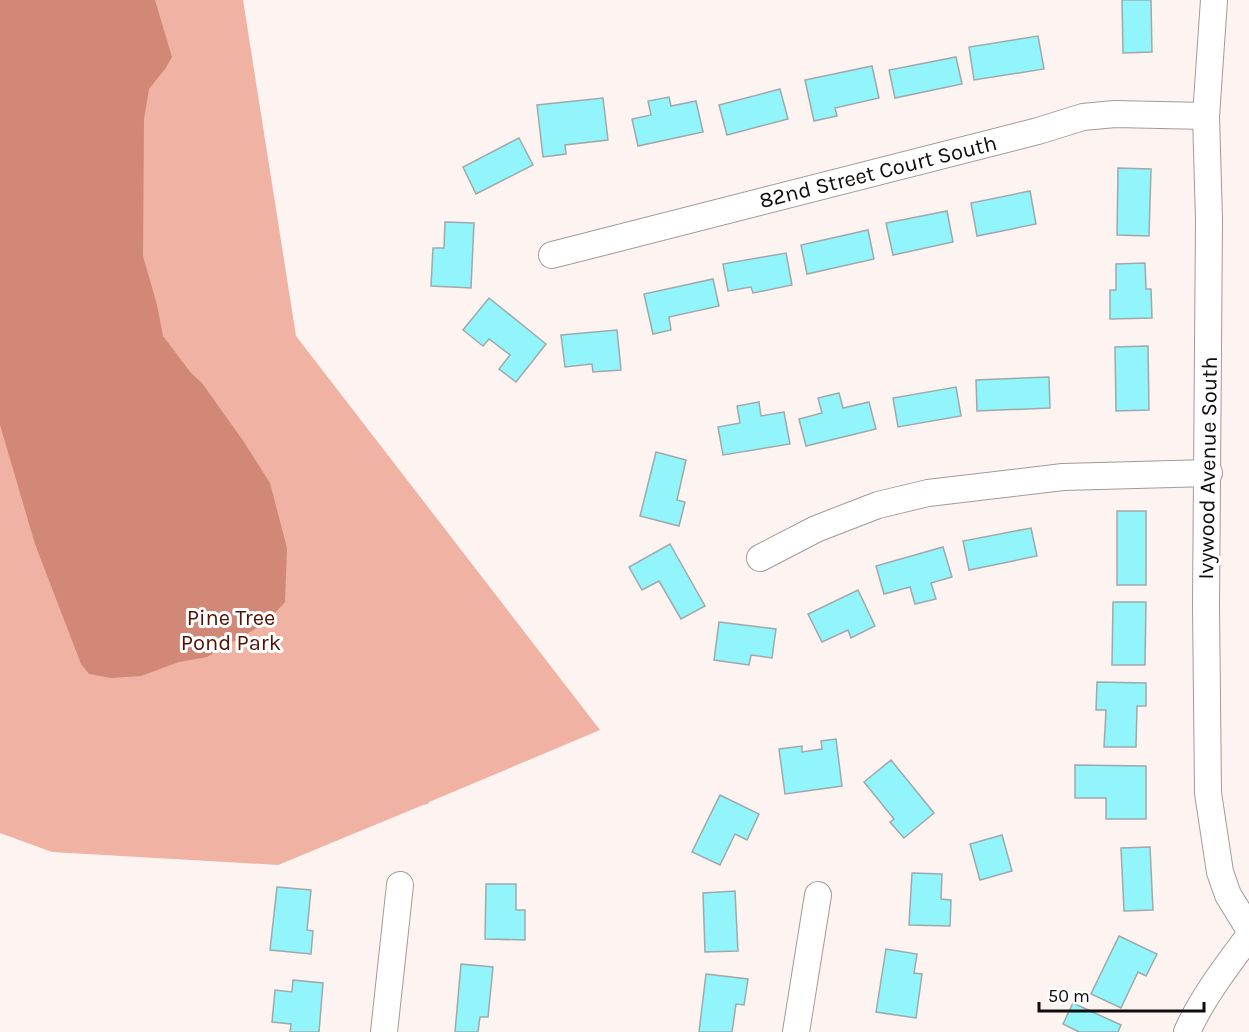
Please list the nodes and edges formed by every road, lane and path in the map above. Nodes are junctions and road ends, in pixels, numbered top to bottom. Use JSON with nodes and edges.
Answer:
{"nodes":[{"id":1,"x":1214,"y":0,"type":"edge"},
{"id":2,"x":1206,"y":116,"type":"junction"},
{"id":3,"x":552,"y":255,"type":"dead end"},
{"id":4,"x":1209,"y":473,"type":"junction"},
{"id":5,"x":760,"y":558,"type":"dead end"},
{"id":6,"x":400,"y":885,"type":"dead end"},
{"id":7,"x":818,"y":895,"type":"dead end"},
{"id":8,"x":1249,"y":929,"type":"edge"},
{"id":9,"x":1249,"y":936,"type":"edge"},
{"id":10,"x":384,"y":1032,"type":"edge"},
{"id":11,"x":796,"y":1032,"type":"edge"},
{"id":12,"x":1186,"y":1032,"type":"edge"}],
"edges":[{"from":1,"to":2,"type":"street","name":"Ivywood Avenue South"},
{"from":2,"to":3,"type":"street","name":"82nd Street Court South"},
{"from":2,"to":4,"type":"street","name":"Ivywood Avenue South"},
{"from":4,"to":5,"type":"street"},
{"from":4,"to":8,"type":"street","name":"Ivywood Avenue South"},
{"from":6,"to":10,"type":"street"},
{"from":7,"to":11,"type":"street"},
{"from":9,"to":12,"type":"street"}]}
